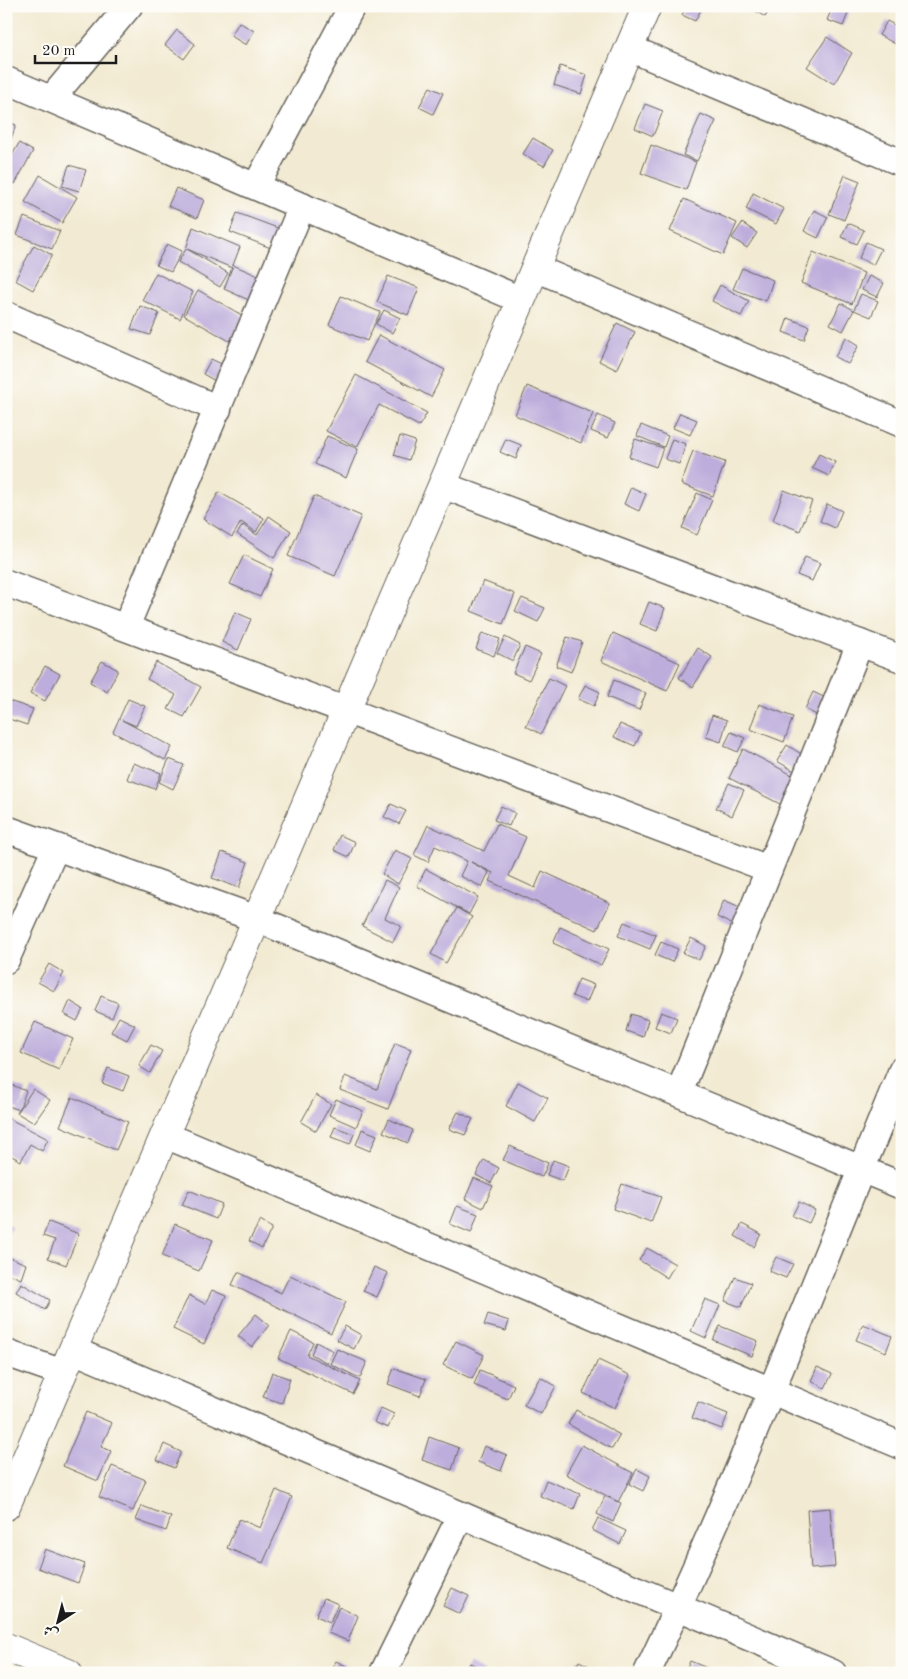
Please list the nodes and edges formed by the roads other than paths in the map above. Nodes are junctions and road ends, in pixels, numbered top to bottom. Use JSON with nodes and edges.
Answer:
{"nodes":[{"id":1,"x":129,"y":6,"type":"edge"},
{"id":2,"x":352,"y":6,"type":"edge"},
{"id":3,"x":647,"y":6,"type":"edge"},
{"id":4,"x":629,"y":48,"type":"junction"},
{"id":5,"x":6,"y":80,"type":"edge"},
{"id":6,"x":51,"y":99,"type":"junction"},
{"id":7,"x":902,"y":163,"type":"edge"},
{"id":8,"x":256,"y":186,"type":"junction"},
{"id":9,"x":302,"y":206,"type":"junction"},
{"id":10,"x":535,"y":268,"type":"junction"},
{"id":11,"x":522,"y":300,"type":"junction"},
{"id":12,"x":6,"y":315,"type":"edge"},
{"id":13,"x":218,"y":408,"type":"junction"},
{"id":14,"x":902,"y":424,"type":"edge"},
{"id":15,"x":442,"y":485,"type":"junction"},
{"id":16,"x":6,"y":582,"type":"edge"},
{"id":17,"x":126,"y":627,"type":"junction"},
{"id":18,"x":860,"y":643,"type":"junction"},
{"id":19,"x":902,"y":659,"type":"edge"},
{"id":20,"x":347,"y":709,"type":"junction"},
{"id":21,"x":6,"y":829,"type":"edge"},
{"id":22,"x":56,"y":847,"type":"junction"},
{"id":23,"x":769,"y":869,"type":"junction"},
{"id":24,"x":257,"y":919,"type":"junction"},
{"id":25,"x":6,"y":960,"type":"edge"},
{"id":26,"x":902,"y":1070,"type":"edge"},
{"id":27,"x":679,"y":1093,"type":"junction"},
{"id":28,"x":165,"y":1134,"type":"junction"},
{"id":29,"x":861,"y":1168,"type":"junction"},
{"id":30,"x":902,"y":1186,"type":"edge"},
{"id":31,"x":6,"y":1353,"type":"edge"},
{"id":32,"x":68,"y":1362,"type":"junction"},
{"id":33,"x":770,"y":1391,"type":"junction"},
{"id":34,"x":902,"y":1446,"type":"edge"},
{"id":35,"x":6,"y":1506,"type":"edge"},
{"id":36,"x":461,"y":1515,"type":"junction"},
{"id":37,"x":678,"y":1607,"type":"junction"},
{"id":38,"x":6,"y":1647,"type":"edge"},
{"id":39,"x":68,"y":1673,"type":"edge"},
{"id":40,"x":383,"y":1673,"type":"edge"},
{"id":41,"x":647,"y":1673,"type":"edge"},
{"id":42,"x":833,"y":1673,"type":"edge"}],
"edges":[{"from":1,"to":6,"type":"street"},
{"from":2,"to":8,"type":"street"},
{"from":3,"to":4,"type":"street"},
{"from":4,"to":7,"type":"street"},
{"from":4,"to":10,"type":"street"},
{"from":5,"to":6,"type":"street"},
{"from":6,"to":8,"type":"street"},
{"from":8,"to":9,"type":"street"},
{"from":9,"to":11,"type":"street"},
{"from":9,"to":13,"type":"street"},
{"from":10,"to":11,"type":"street"},
{"from":10,"to":14,"type":"street"},
{"from":11,"to":15,"type":"street"},
{"from":12,"to":13,"type":"street"},
{"from":13,"to":17,"type":"street"},
{"from":15,"to":18,"type":"street"},
{"from":15,"to":20,"type":"street"},
{"from":16,"to":17,"type":"street"},
{"from":17,"to":20,"type":"street"},
{"from":18,"to":19,"type":"street"},
{"from":18,"to":23,"type":"street"},
{"from":20,"to":23,"type":"street"},
{"from":20,"to":24,"type":"street"},
{"from":21,"to":22,"type":"street"},
{"from":22,"to":24,"type":"street"},
{"from":22,"to":25,"type":"street"},
{"from":23,"to":27,"type":"street"},
{"from":24,"to":27,"type":"street"},
{"from":24,"to":28,"type":"street"},
{"from":26,"to":29,"type":"street"},
{"from":27,"to":29,"type":"street"},
{"from":28,"to":32,"type":"street"},
{"from":28,"to":33,"type":"street"},
{"from":29,"to":30,"type":"street"},
{"from":29,"to":33,"type":"street"},
{"from":31,"to":32,"type":"street"},
{"from":32,"to":35,"type":"street"},
{"from":32,"to":36,"type":"street"},
{"from":33,"to":34,"type":"street"},
{"from":33,"to":37,"type":"street"},
{"from":36,"to":37,"type":"street"},
{"from":36,"to":40,"type":"street"},
{"from":37,"to":41,"type":"street"},
{"from":37,"to":42,"type":"street"},
{"from":38,"to":39,"type":"street"}]}
